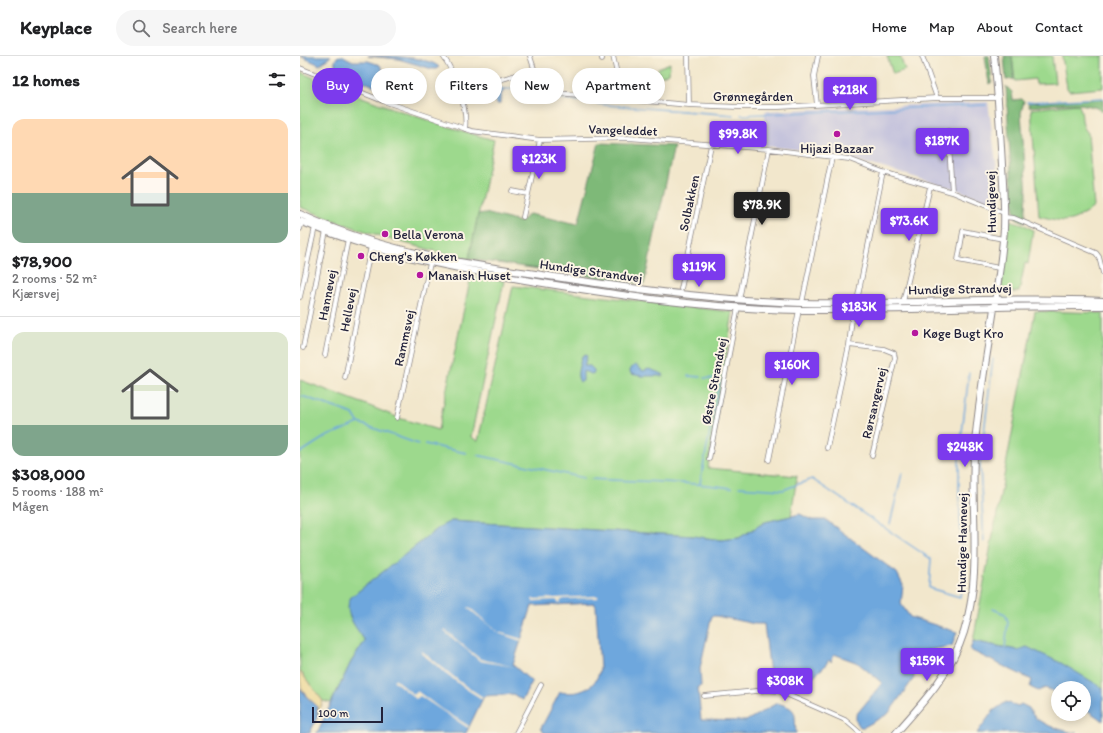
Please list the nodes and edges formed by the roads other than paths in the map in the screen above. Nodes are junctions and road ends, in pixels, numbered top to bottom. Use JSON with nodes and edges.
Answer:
{"nodes":[{"id":1,"x":443,"y":56,"type":"edge"},
{"id":2,"x":530,"y":56,"type":"edge"},
{"id":3,"x":613,"y":56,"type":"edge"},
{"id":4,"x":688,"y":56,"type":"edge"},
{"id":5,"x":818,"y":56,"type":"edge"},
{"id":6,"x":922,"y":56,"type":"edge"},
{"id":7,"x":994,"y":56,"type":"edge"},
{"id":8,"x":300,"y":68,"type":"edge"},
{"id":9,"x":533,"y":68,"type":"edge"},
{"id":10,"x":616,"y":68,"type":"edge"},
{"id":11,"x":937,"y":98,"type":"junction"},
{"id":12,"x":998,"y":98,"type":"junction"},
{"id":13,"x":665,"y":103,"type":"edge"},
{"id":14,"x":689,"y":105,"type":"junction"},
{"id":15,"x":817,"y":105,"type":"junction"},
{"id":16,"x":466,"y":129,"type":"junction"},
{"id":17,"x":948,"y":131,"type":"dead end"},
{"id":18,"x":540,"y":140,"type":"junction"},
{"id":19,"x":711,"y":145,"type":"junction"},
{"id":20,"x":769,"y":149,"type":"junction"},
{"id":21,"x":832,"y":157,"type":"junction"},
{"id":22,"x":883,"y":172,"type":"junction"},
{"id":23,"x":930,"y":187,"type":"junction"},
{"id":24,"x":512,"y":191,"type":"dead end"},
{"id":25,"x":952,"y":192,"type":"junction"},
{"id":26,"x":528,"y":194,"type":"junction"},
{"id":27,"x":300,"y":214,"type":"edge"},
{"id":28,"x":1004,"y":215,"type":"junction"},
{"id":29,"x":523,"y":217,"type":"dead end"},
{"id":30,"x":301,"y":221,"type":"edge"},
{"id":31,"x":315,"y":227,"type":"junction"},
{"id":32,"x":300,"y":229,"type":"edge"},
{"id":33,"x":326,"y":231,"type":"junction"},
{"id":34,"x":348,"y":239,"type":"junction"},
{"id":35,"x":1003,"y":239,"type":"junction"},
{"id":36,"x":371,"y":246,"type":"junction"},
{"id":37,"x":430,"y":263,"type":"junction"},
{"id":38,"x":999,"y":268,"type":"junction"},
{"id":39,"x":1103,"y":273,"type":"edge"},
{"id":40,"x":681,"y":289,"type":"dead end"},
{"id":41,"x":858,"y":296,"type":"dead end"},
{"id":42,"x":300,"y":297,"type":"edge"},
{"id":43,"x":994,"y":299,"type":"junction"},
{"id":44,"x":1103,"y":301,"type":"edge"},
{"id":45,"x":903,"y":302,"type":"junction"},
{"id":46,"x":739,"y":303,"type":"junction"},
{"id":47,"x":802,"y":303,"type":"junction"},
{"id":48,"x":993,"y":306,"type":"junction"},
{"id":49,"x":1103,"y":306,"type":"edge"},
{"id":50,"x":853,"y":309,"type":"junction"},
{"id":51,"x":799,"y":310,"type":"junction"},
{"id":52,"x":849,"y":345,"type":"junction"},
{"id":53,"x":303,"y":348,"type":"dead end"},
{"id":54,"x":325,"y":355,"type":"dead end"},
{"id":55,"x":345,"y":378,"type":"dead end"},
{"id":56,"x":397,"y":418,"type":"dead end"},
{"id":57,"x":827,"y":448,"type":"dead end"},
{"id":58,"x":872,"y":456,"type":"dead end"},
{"id":59,"x":709,"y":459,"type":"dead end"},
{"id":60,"x":769,"y":460,"type":"dead end"},
{"id":61,"x":541,"y":685,"type":"dead end"},
{"id":62,"x":704,"y":696,"type":"dead end"},
{"id":63,"x":516,"y":733,"type":"edge"},
{"id":64,"x":860,"y":733,"type":"edge"},
{"id":65,"x":896,"y":733,"type":"edge"}],
"edges":[{"from":1,"to":16,"type":"street"},
{"from":2,"to":9,"type":"street"},
{"from":3,"to":10,"type":"street"},
{"from":4,"to":14,"type":"street"},
{"from":5,"to":15,"type":"street"},
{"from":6,"to":11,"type":"street"},
{"from":7,"to":12,"type":"main road","name":"Hundigevej"},
{"from":8,"to":16,"type":"street","name":"Vangeleddet"},
{"from":11,"to":12,"type":"street","name":"Grønnegården"},
{"from":11,"to":15,"type":"street","name":"Grønnegården"},
{"from":12,"to":28,"type":"main road","name":"Hundigevej"},
{"from":13,"to":14,"type":"street","name":"Grønnegården"},
{"from":14,"to":15,"type":"street","name":"Grønnegården"},
{"from":16,"to":18,"type":"street","name":"Vangeleddet"},
{"from":17,"to":25,"type":"street"},
{"from":18,"to":19,"type":"street","name":"Vangeleddet"},
{"from":18,"to":26,"type":"street"},
{"from":19,"to":20,"type":"street","name":"Vangeleddet"},
{"from":19,"to":40,"type":"street","name":"Solbakken"},
{"from":20,"to":21,"type":"street","name":"Vangeleddet"},
{"from":20,"to":46,"type":"street","name":"Østre Strandvej"},
{"from":21,"to":22,"type":"street","name":"Vangeleddet"},
{"from":21,"to":47,"type":"street"},
{"from":22,"to":23,"type":"street","name":"Vangeleddet"},
{"from":22,"to":41,"type":"street"},
{"from":23,"to":25,"type":"street","name":"Vangeleddet"},
{"from":23,"to":45,"type":"street"},
{"from":24,"to":26,"type":"street"},
{"from":25,"to":28,"type":"street","name":"Vangeleddet"},
{"from":26,"to":29,"type":"street"},
{"from":27,"to":46,"type":"main road","name":"Hundige Strandvej"},
{"from":28,"to":35,"type":"main road","name":"Hundigevej"},
{"from":28,"to":39,"type":"street","name":"Vangeleddet"},
{"from":30,"to":31,"type":"main road","name":"Hundige Strandvej"},
{"from":30,"to":32,"type":"street"},
{"from":31,"to":33,"type":"main road","name":"Hundige Strandvej"},
{"from":31,"to":42,"type":"street"},
{"from":33,"to":34,"type":"main road","name":"Hundige Strandvej"},
{"from":33,"to":53,"type":"street"},
{"from":34,"to":36,"type":"main road","name":"Hundige Strandvej"},
{"from":34,"to":54,"type":"street","name":"Hannevej"},
{"from":35,"to":38,"type":"main road","name":"Hundigevej"},
{"from":35,"to":38,"type":"street"},
{"from":36,"to":37,"type":"main road","name":"Hundige Strandvej"},
{"from":36,"to":55,"type":"street","name":"Hellevej"},
{"from":37,"to":46,"type":"main road","name":"Hundige Strandvej"},
{"from":37,"to":56,"type":"street","name":"Rammsvej"},
{"from":38,"to":43,"type":"main road","name":"Hundigevej"},
{"from":43,"to":44,"type":"main road","name":"Hundige Strandvej"},
{"from":43,"to":45,"type":"main road","name":"Hundige Strandvej"},
{"from":43,"to":48,"type":"main road","name":"Hundige Havnevej"},
{"from":45,"to":47,"type":"main road","name":"Hundige Strandvej"},
{"from":46,"to":47,"type":"main road","name":"Hundige Strandvej"},
{"from":46,"to":51,"type":"main road","name":"Hundige Strandvej"},
{"from":46,"to":59,"type":"street","name":"Østre Strandvej"},
{"from":48,"to":49,"type":"main road","name":"Hundige Strandvej"},
{"from":48,"to":50,"type":"main road","name":"Hundige Strandvej"},
{"from":48,"to":65,"type":"main road","name":"Hundige Havnevej"},
{"from":50,"to":51,"type":"main road","name":"Hundige Strandvej"},
{"from":50,"to":52,"type":"street"},
{"from":51,"to":60,"type":"street"},
{"from":52,"to":57,"type":"street"},
{"from":52,"to":58,"type":"street","name":"Rørsangervej"},
{"from":61,"to":63,"type":"street"},
{"from":62,"to":64,"type":"street"}]}
